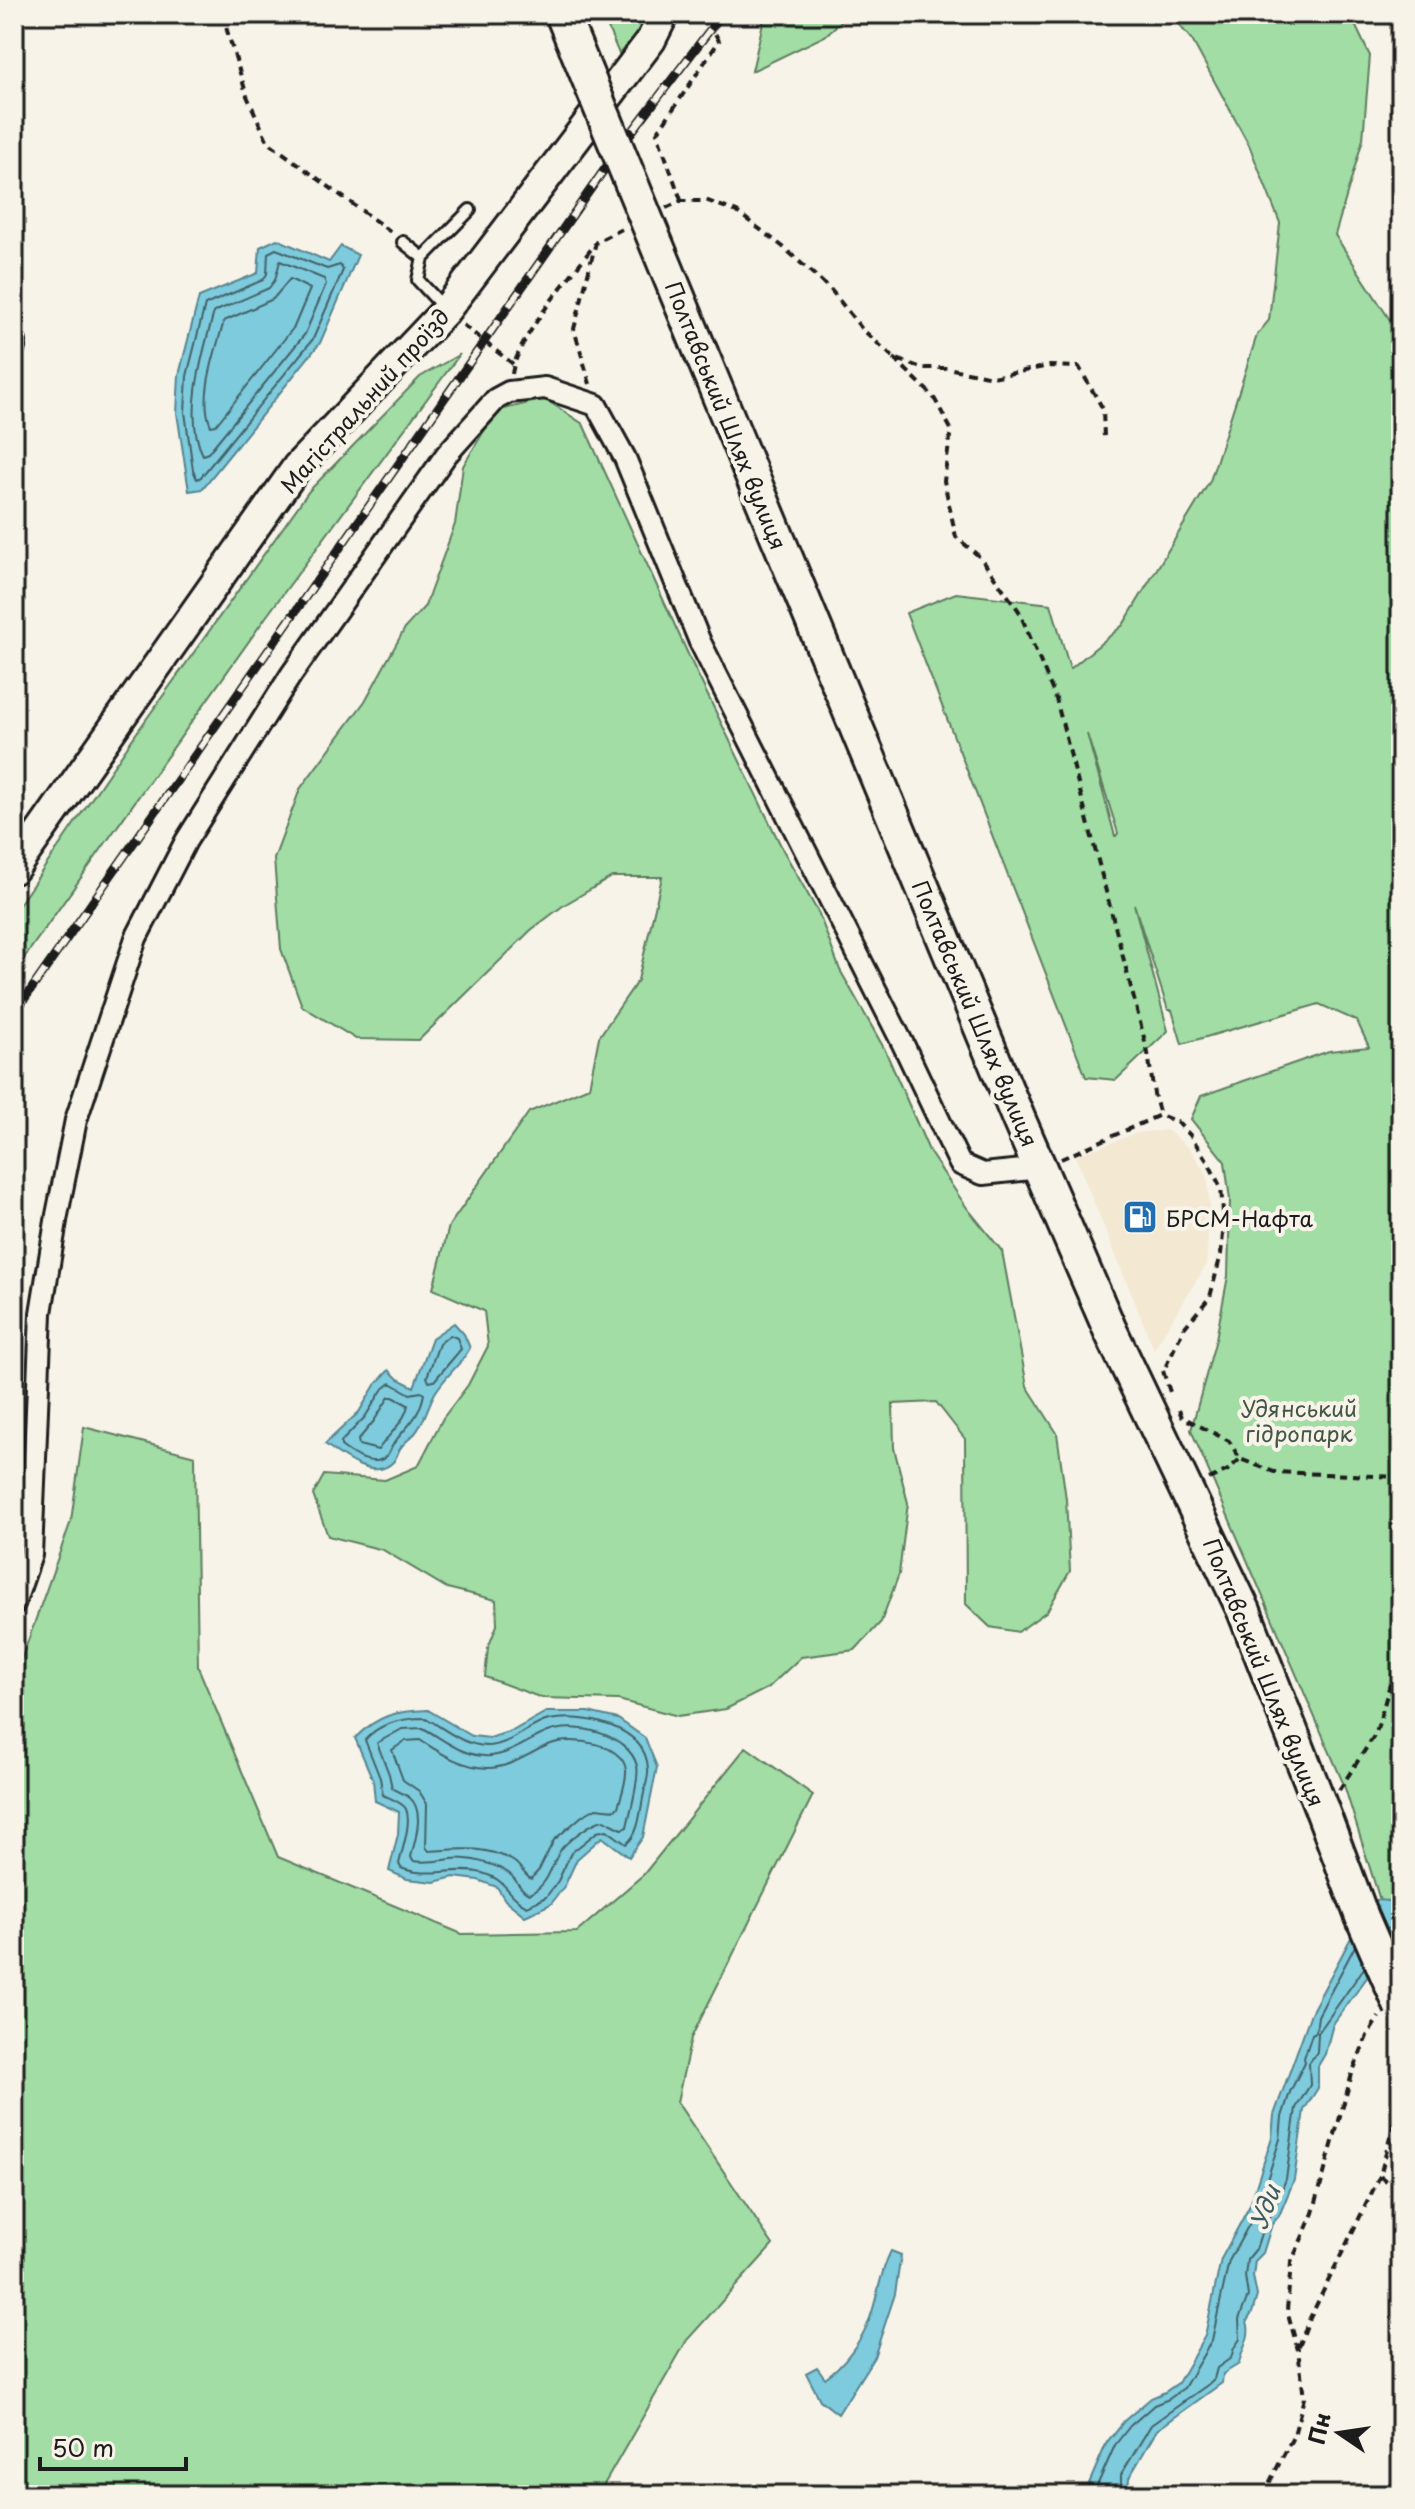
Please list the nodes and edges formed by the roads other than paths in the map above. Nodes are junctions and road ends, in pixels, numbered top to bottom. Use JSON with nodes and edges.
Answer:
{"nodes":[{"id":1,"x":562,"y":14,"type":"edge"},
{"id":2,"x":664,"y":14,"type":"edge"},
{"id":3,"x":470,"y":210,"type":"dead end"},
{"id":4,"x":403,"y":242,"type":"road end"},
{"id":5,"x":423,"y":258,"type":"junction"},
{"id":6,"x":446,"y":310,"type":"junction"},
{"id":7,"x":14,"y":869,"type":"edge"},
{"id":8,"x":1041,"y":1168,"type":"junction"},
{"id":9,"x":14,"y":1604,"type":"edge"},
{"id":10,"x":1393,"y":2008,"type":"edge"}],
"edges":[{"from":1,"to":8,"type":"main road","name":"Полтавський Шлях вулиця","bridge":true},
{"from":2,"to":6,"type":"main road","name":"Магістральний проїзд"},
{"from":3,"to":5,"type":"lane"},
{"from":4,"to":5,"type":"lane"},
{"from":5,"to":6,"type":"lane"},
{"from":6,"to":7,"type":"main road","name":"Магістральний проїзд"},
{"from":8,"to":9,"type":"street"},
{"from":8,"to":10,"type":"main road","name":"Полтавський Шлях вулиця","bridge":true}]}
